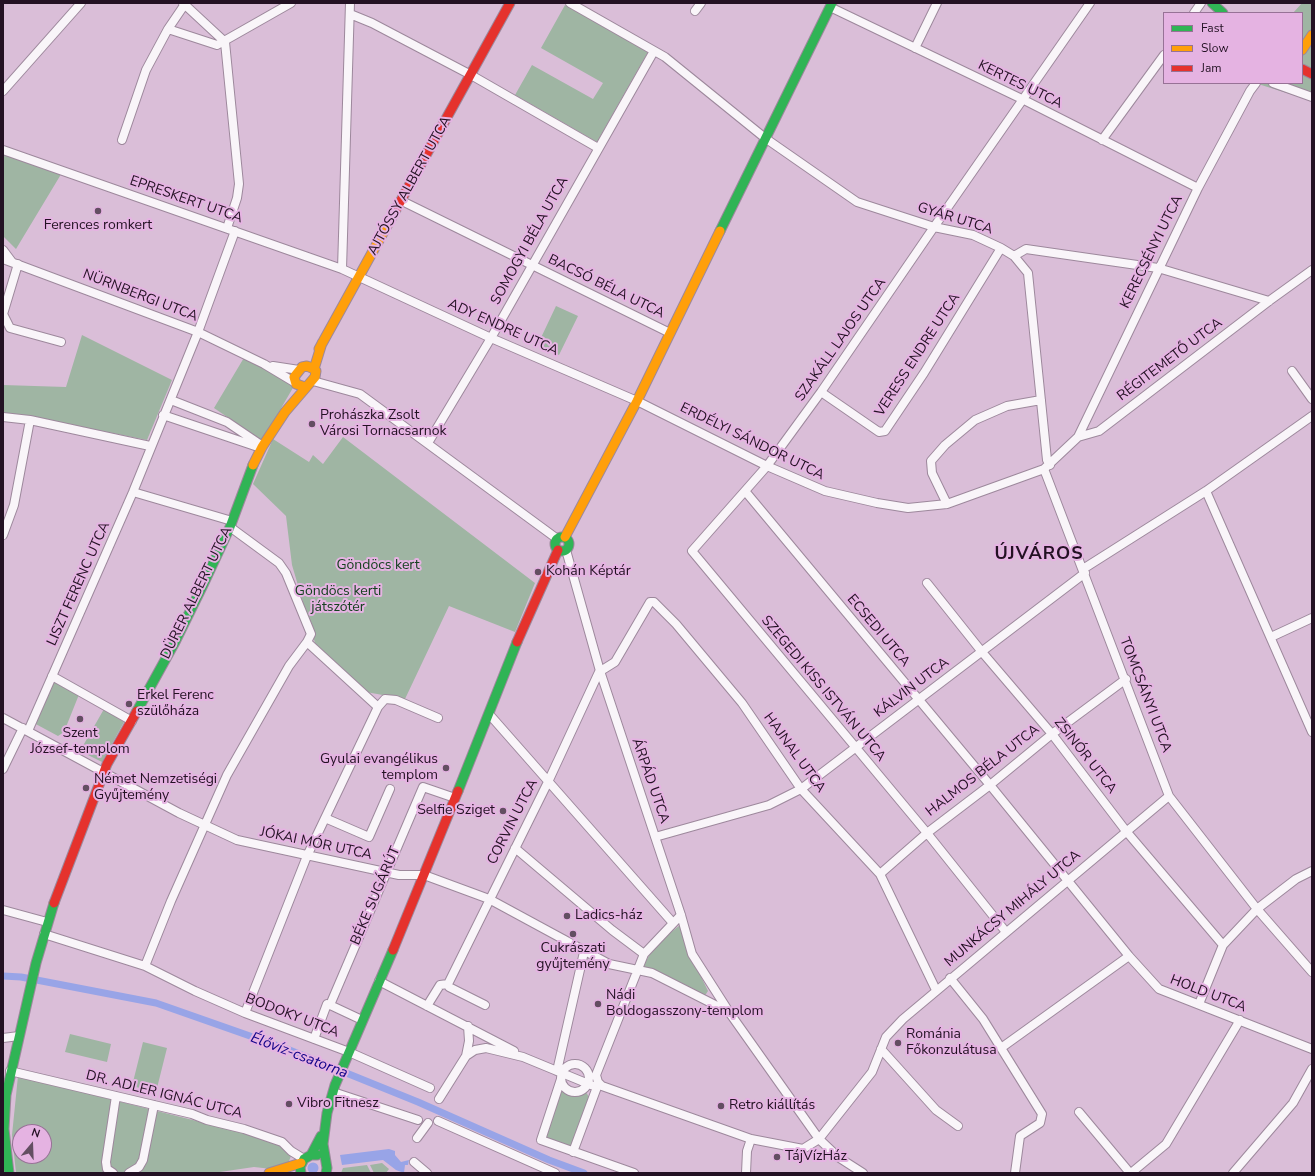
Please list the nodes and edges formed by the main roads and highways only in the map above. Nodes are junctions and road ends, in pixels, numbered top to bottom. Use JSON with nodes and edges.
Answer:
{"nodes":[{"id":1,"x":510,"y":3,"type":"edge"},
{"id":2,"x":1212,"y":3,"type":"edge"},
{"id":3,"x":831,"y":5,"type":"edge"},
{"id":4,"x":1222,"y":12,"type":"edge"},
{"id":5,"x":1312,"y":35,"type":"edge"},
{"id":6,"x":1303,"y":48,"type":"edge"},
{"id":7,"x":1303,"y":70,"type":"edge"},
{"id":8,"x":1312,"y":74,"type":"edge"},
{"id":9,"x":310,"y":372,"type":"junction"},
{"id":10,"x":295,"y":383,"type":"junction"},
{"id":11,"x":305,"y":387,"type":"junction"},
{"id":12,"x":285,"y":412,"type":"junction"},
{"id":13,"x":561,"y":538,"type":"junction"},
{"id":14,"x":562,"y":553,"type":"junction"},
{"id":15,"x":327,"y":1113,"type":"junction"},
{"id":16,"x":305,"y":1159,"type":"junction"},
{"id":17,"x":327,"y":1168,"type":"edge"},
{"id":18,"x":9,"y":1173,"type":"edge"},
{"id":19,"x":269,"y":1173,"type":"edge"},
{"id":20,"x":302,"y":1173,"type":"edge"}],
"edges":[{"from":1,"to":9,"type":"main road","name":"AJTÓSSY ALBERT UTCA"},
{"from":2,"to":4,"type":"main road"},
{"from":3,"to":13,"type":"main road"},
{"from":5,"to":6,"type":"main road"},
{"from":7,"to":8,"type":"main road"},
{"from":9,"to":10,"type":"main road","name":"DÜRER ALBERT UTCA"},
{"from":9,"to":11,"type":"main road","name":"DÜRER ALBERT UTCA"},
{"from":10,"to":11,"type":"main road"},
{"from":10,"to":12,"type":"main road","name":"DÜRER ALBERT UTCA"},
{"from":11,"to":12,"type":"main road","name":"DÜRER ALBERT UTCA"},
{"from":12,"to":18,"type":"main road","name":"DÜRER ALBERT UTCA"},
{"from":13,"to":14,"type":"main road"},
{"from":13,"to":14,"type":"main road"},
{"from":14,"to":15,"type":"main road"},
{"from":15,"to":16,"type":"main road"},
{"from":15,"to":17,"type":"main road"},
{"from":16,"to":17,"type":"main road"},
{"from":16,"to":19,"type":"main road"},
{"from":16,"to":20,"type":"main road"}]}
